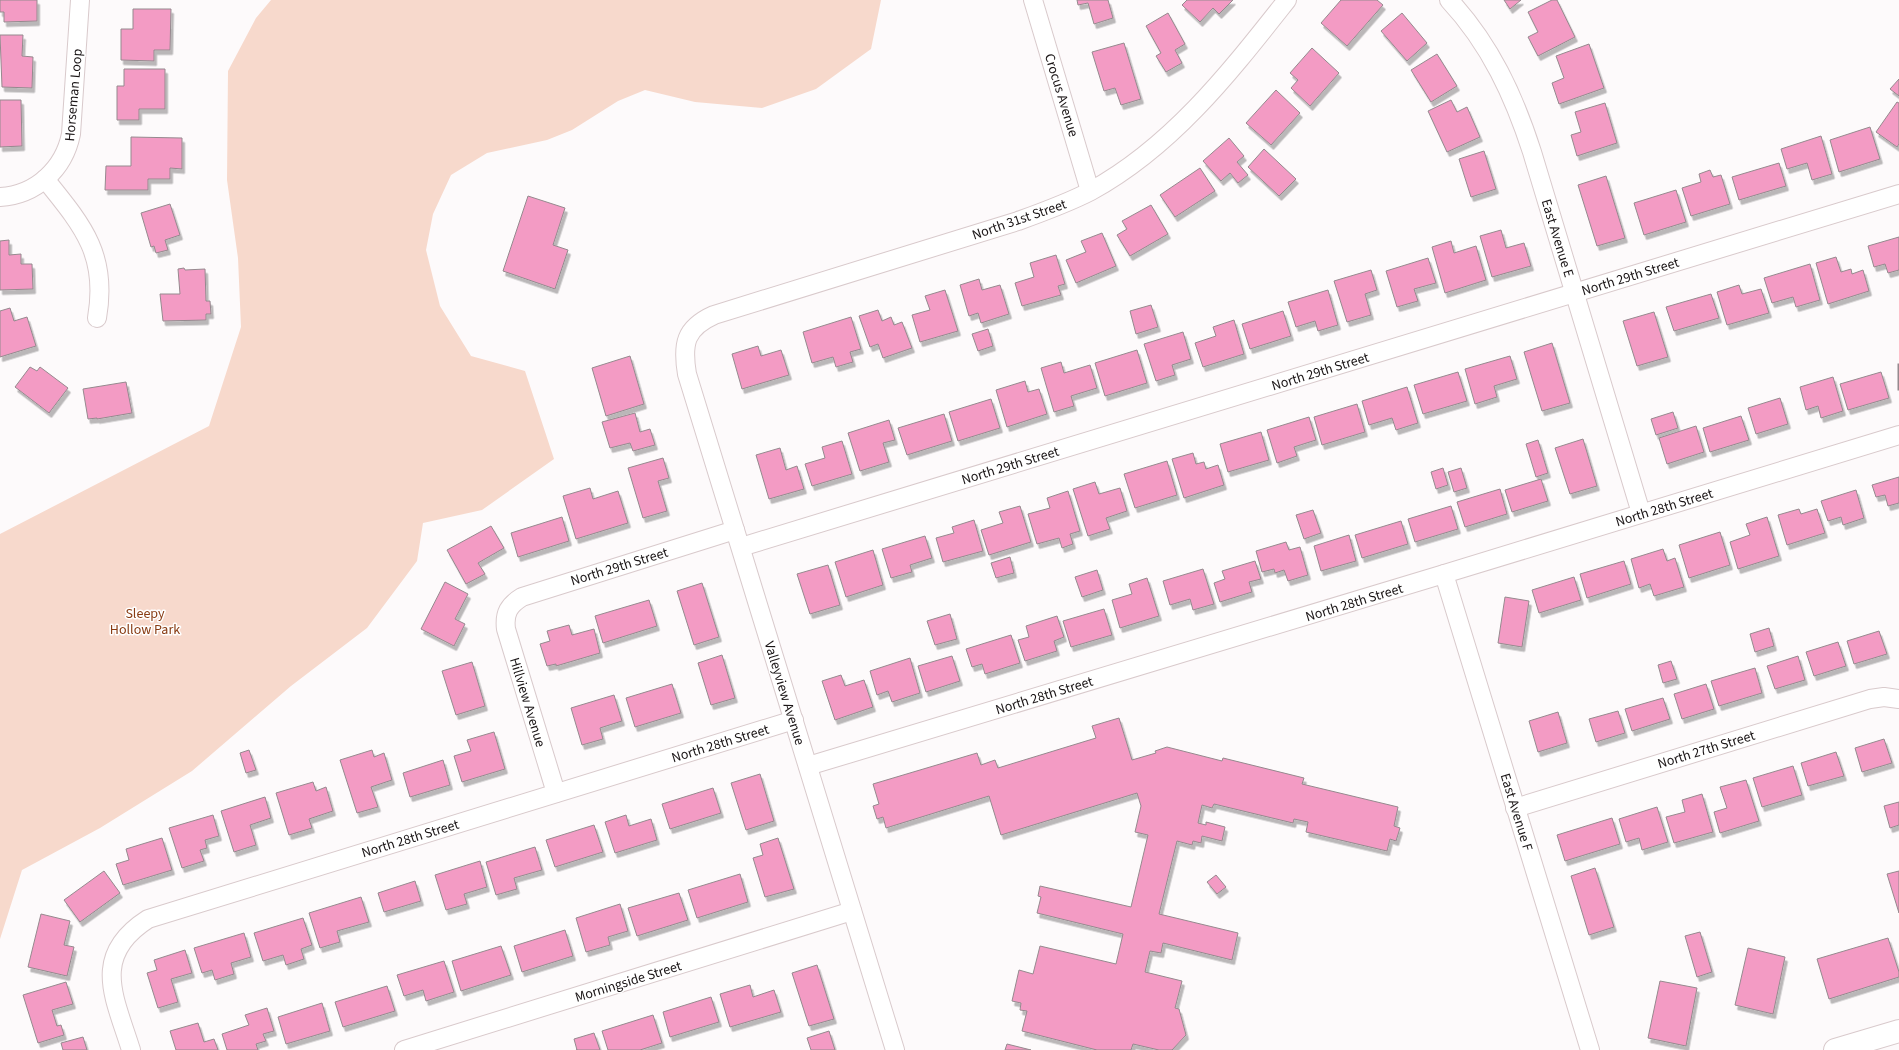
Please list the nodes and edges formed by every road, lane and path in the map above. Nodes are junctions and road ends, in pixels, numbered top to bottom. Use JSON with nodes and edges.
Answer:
{"nodes":[{"id":1,"x":80,"y":0,"type":"edge"},
{"id":2,"x":1033,"y":0,"type":"edge"},
{"id":3,"x":1286,"y":0,"type":"edge"},
{"id":4,"x":1449,"y":0,"type":"edge"},
{"id":5,"x":45,"y":180,"type":"junction"},
{"id":6,"x":1090,"y":191,"type":"junction"},
{"id":7,"x":1899,"y":194,"type":"edge"},
{"id":8,"x":0,"y":197,"type":"edge"},
{"id":9,"x":1575,"y":293,"type":"junction"},
{"id":10,"x":97,"y":318,"type":"dead end"},
{"id":11,"x":688,"y":334,"type":"joint"},
{"id":12,"x":1899,"y":435,"type":"edge"},
{"id":13,"x":1641,"y":513,"type":"junction"},
{"id":14,"x":735,"y":530,"type":"junction"},
{"id":15,"x":741,"y":547,"type":"junction"},
{"id":16,"x":1444,"y":574,"type":"junction"},
{"id":17,"x":507,"y":611,"type":"joint"},
{"id":18,"x":1898,"y":698,"type":"edge"},
{"id":19,"x":794,"y":720,"type":"junction"},
{"id":20,"x":808,"y":766,"type":"junction"},
{"id":21,"x":556,"y":793,"type":"junction"},
{"id":22,"x":1515,"y":808,"type":"junction"},
{"id":23,"x":852,"y":911,"type":"junction"},
{"id":24,"x":1899,"y":1031,"type":"edge"},
{"id":25,"x":131,"y":1050,"type":"edge"},
{"id":26,"x":404,"y":1050,"type":"edge"},
{"id":27,"x":895,"y":1050,"type":"edge"},
{"id":28,"x":1590,"y":1050,"type":"edge"},
{"id":29,"x":1835,"y":1050,"type":"edge"}],
"edges":[{"from":1,"to":5,"type":"street","name":"Horseman Loop"},
{"from":2,"to":6,"type":"street","name":"Crocus Avenue"},
{"from":3,"to":6,"type":"street","name":"North 31st Street"},
{"from":4,"to":9,"type":"street","name":"East Avenue E"},
{"from":5,"to":8,"type":"street","name":"Horseman Loop"},
{"from":5,"to":10,"type":"street"},
{"from":6,"to":11,"type":"street","name":"North 31st Street"},
{"from":7,"to":9,"type":"street","name":"North 29th Street"},
{"from":9,"to":13,"type":"street","name":"East Avenue E"},
{"from":9,"to":15,"type":"street","name":"North 29th Street"},
{"from":11,"to":14,"type":"street","name":"Valleyview Avenue"},
{"from":12,"to":13,"type":"street","name":"North 28th Street"},
{"from":13,"to":16,"type":"street","name":"North 28th Street"},
{"from":14,"to":15,"type":"street","name":"Valleyview Avenue"},
{"from":14,"to":17,"type":"street","name":"North 29th Street"},
{"from":15,"to":19,"type":"street","name":"Valleyview Avenue"},
{"from":16,"to":20,"type":"street","name":"North 28th Street"},
{"from":16,"to":22,"type":"street","name":"East Avenue F"},
{"from":17,"to":21,"type":"street","name":"Hillview Avenue"},
{"from":18,"to":22,"type":"street","name":"North 27th Street"},
{"from":19,"to":20,"type":"street","name":"Valleyview Avenue"},
{"from":19,"to":21,"type":"street","name":"North 28th Street"},
{"from":20,"to":23,"type":"street","name":"Valleyview Avenue"},
{"from":21,"to":25,"type":"street","name":"North 28th Street"},
{"from":22,"to":28,"type":"street","name":"East Avenue F"},
{"from":23,"to":26,"type":"street","name":"Morningside Street"},
{"from":23,"to":27,"type":"street","name":"Valleyview Avenue"},
{"from":24,"to":29,"type":"street"}]}
